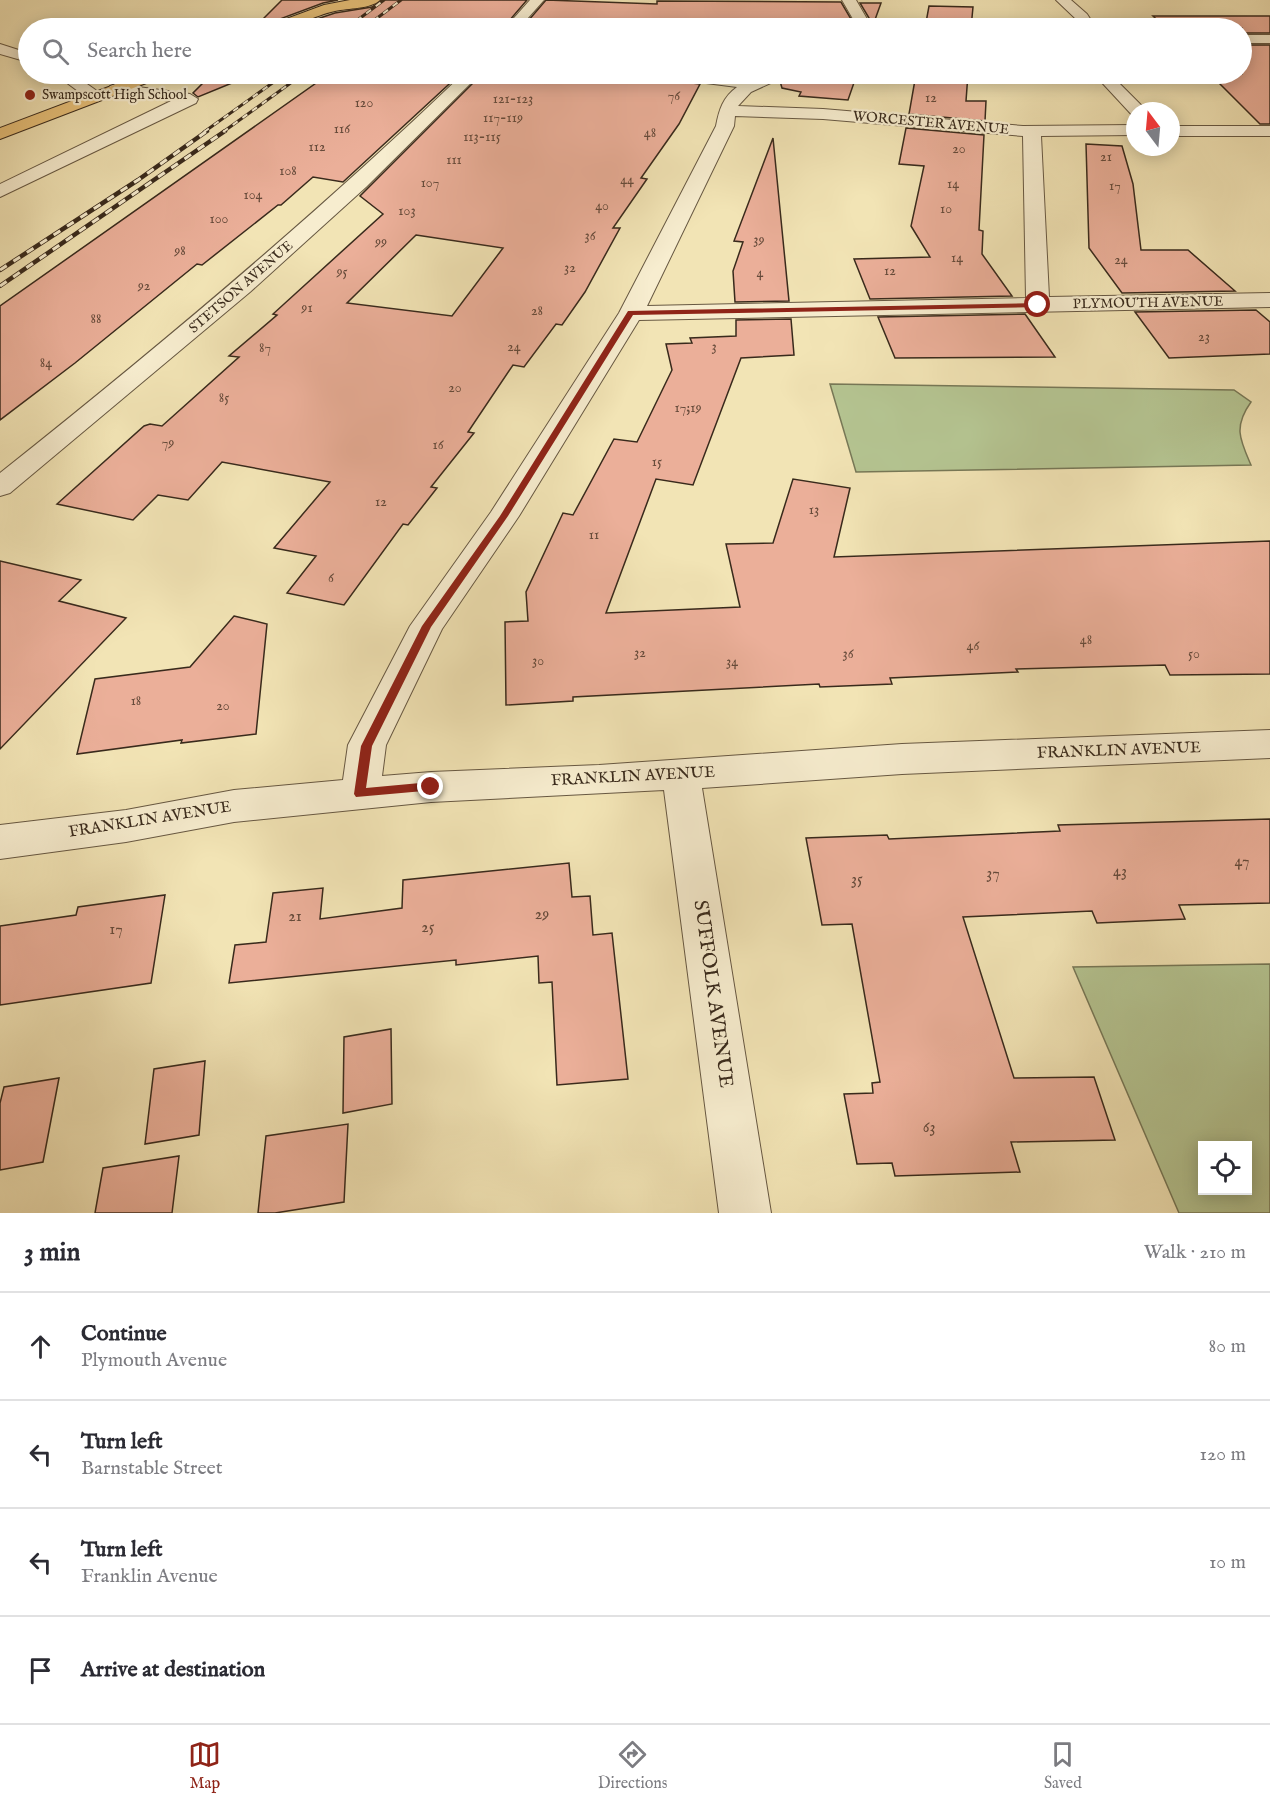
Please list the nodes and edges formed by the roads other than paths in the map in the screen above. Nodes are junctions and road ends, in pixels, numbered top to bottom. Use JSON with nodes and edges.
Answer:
{"nodes":[{"id":1,"x":373,"y":0,"type":"edge"},
{"id":2,"x":537,"y":0,"type":"edge"},
{"id":3,"x":849,"y":0,"type":"edge"},
{"id":4,"x":1063,"y":0,"type":"edge"},
{"id":5,"x":353,"y":1,"type":"edge"},
{"id":6,"x":302,"y":18,"type":"edge"},
{"id":7,"x":521,"y":18,"type":"edge"},
{"id":8,"x":859,"y":18,"type":"edge"},
{"id":9,"x":1083,"y":18,"type":"edge"},
{"id":10,"x":1252,"y":39,"type":"edge"},
{"id":11,"x":1270,"y":39,"type":"edge"},
{"id":12,"x":0,"y":49,"type":"edge"},
{"id":13,"x":18,"y":55,"type":"edge"},
{"id":14,"x":78,"y":84,"type":"edge"},
{"id":15,"x":129,"y":84,"type":"edge"},
{"id":16,"x":462,"y":84,"type":"edge"},
{"id":17,"x":747,"y":84,"type":"edge"},
{"id":18,"x":1112,"y":84,"type":"edge"},
{"id":19,"x":752,"y":85,"type":"joint"},
{"id":20,"x":116,"y":89,"type":"junction"},
{"id":21,"x":96,"y":96,"type":"junction"},
{"id":22,"x":1129,"y":102,"type":"edge"},
{"id":23,"x":727,"y":111,"type":"junction"},
{"id":24,"x":1126,"y":130,"type":"edge"},
{"id":25,"x":1032,"y":131,"type":"junction"},
{"id":26,"x":1180,"y":131,"type":"edge"},
{"id":27,"x":1270,"y":131,"type":"edge"},
{"id":28,"x":0,"y":134,"type":"edge"},
{"id":29,"x":0,"y":191,"type":"edge"},
{"id":30,"x":1270,"y":300,"type":"edge"},
{"id":31,"x":1038,"y":305,"type":"junction"},
{"id":32,"x":631,"y":313,"type":"junction"},
{"id":33,"x":0,"y":487,"type":"edge"},
{"id":34,"x":1270,"y":744,"type":"edge"},
{"id":35,"x":681,"y":775,"type":"junction"},
{"id":36,"x":360,"y":794,"type":"junction"},
{"id":37,"x":0,"y":842,"type":"edge"},
{"id":38,"x":745,"y":1213,"type":"edge"}],
"edges":[{"from":1,"to":5,"type":"main road"},
{"from":2,"to":7,"type":"street"},
{"from":3,"to":8,"type":"street"},
{"from":4,"to":9,"type":"street"},
{"from":5,"to":6,"type":"main road"},
{"from":10,"to":11,"type":"street"},
{"from":12,"to":13,"type":"street"},
{"from":14,"to":21,"type":"street"},
{"from":15,"to":20,"type":"main road"},
{"from":16,"to":33,"type":"street","name":"STETSON AVENUE"},
{"from":17,"to":19,"type":"street"},
{"from":18,"to":22,"type":"street"},
{"from":19,"to":23,"type":"street"},
{"from":20,"to":21,"type":"main road"},
{"from":20,"to":29,"type":"street"},
{"from":21,"to":28,"type":"main road"},
{"from":23,"to":25,"type":"street","name":"WORCESTER AVENUE"},
{"from":23,"to":32,"type":"street"},
{"from":24,"to":25,"type":"street","name":"WORCESTER AVENUE"},
{"from":25,"to":31,"type":"street"},
{"from":26,"to":27,"type":"street"},
{"from":30,"to":31,"type":"street","name":"PLYMOUTH AVENUE"},
{"from":31,"to":32,"type":"street","name":"PLYMOUTH AVENUE"},
{"from":32,"to":36,"type":"street"},
{"from":34,"to":35,"type":"street","name":"FRANKLIN AVENUE"},
{"from":35,"to":36,"type":"street","name":"FRANKLIN AVENUE"},
{"from":35,"to":38,"type":"street","name":"SUFFOLK AVENUE"},
{"from":36,"to":37,"type":"street","name":"FRANKLIN AVENUE"}]}
